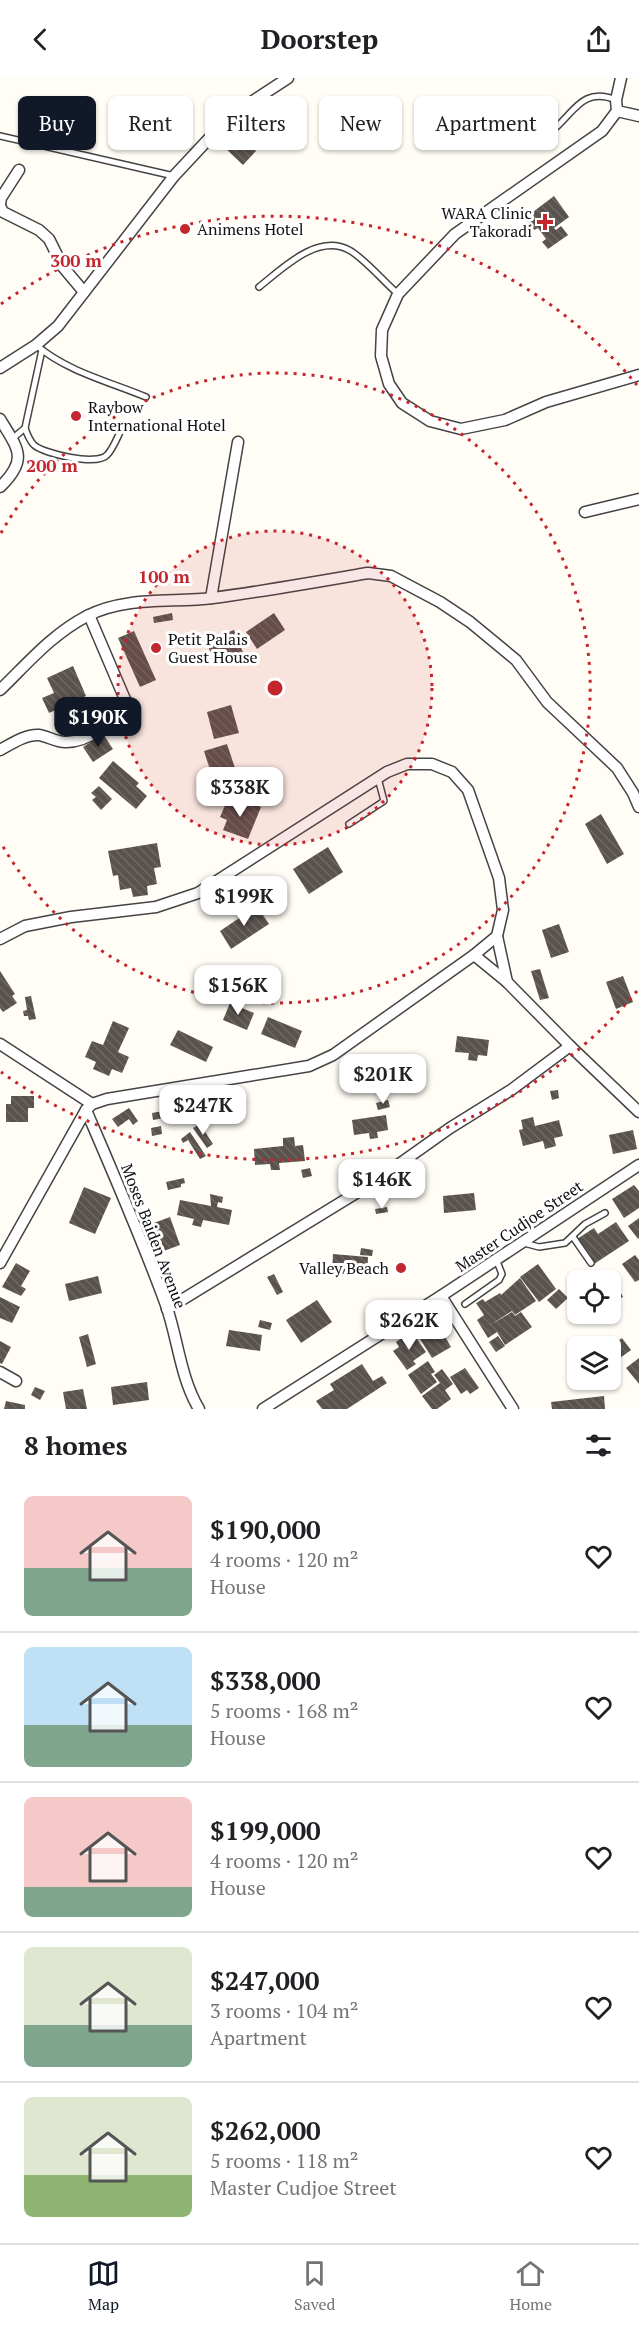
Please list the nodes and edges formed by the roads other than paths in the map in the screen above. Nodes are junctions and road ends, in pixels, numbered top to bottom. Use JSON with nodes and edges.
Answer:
{"nodes":[{"id":1,"x":288,"y":78,"type":"edge"},
{"id":2,"x":621,"y":78,"type":"edge"},
{"id":3,"x":617,"y":106,"type":"junction"},
{"id":4,"x":639,"y":116,"type":"edge"},
{"id":5,"x":558,"y":125,"type":"edge"},
{"id":6,"x":0,"y":136,"type":"edge"},
{"id":7,"x":19,"y":170,"type":"dead end"},
{"id":8,"x":174,"y":176,"type":"junction"},
{"id":9,"x":0,"y":205,"type":"edge"},
{"id":10,"x":259,"y":287,"type":"dead end"},
{"id":11,"x":84,"y":292,"type":"junction"},
{"id":12,"x":398,"y":294,"type":"junction"},
{"id":13,"x":39,"y":348,"type":"junction"},
{"id":14,"x":0,"y":368,"type":"edge"},
{"id":15,"x":639,"y":375,"type":"edge"},
{"id":16,"x":146,"y":397,"type":"dead end"},
{"id":17,"x":0,"y":419,"type":"edge"},
{"id":18,"x":25,"y":428,"type":"junction"},
{"id":19,"x":121,"y":430,"type":"dead end"},
{"id":20,"x":6,"y":435,"type":"edge"},
{"id":21,"x":238,"y":442,"type":"dead end"},
{"id":22,"x":0,"y":487,"type":"edge"},
{"id":23,"x":639,"y":499,"type":"edge"},
{"id":24,"x":585,"y":512,"type":"dead end"},
{"id":25,"x":211,"y":598,"type":"junction"},
{"id":26,"x":89,"y":615,"type":"junction"},
{"id":27,"x":0,"y":690,"type":"edge"},
{"id":28,"x":0,"y":750,"type":"edge"},
{"id":29,"x":378,"y":778,"type":"junction"},
{"id":30,"x":639,"y":807,"type":"edge"},
{"id":31,"x":349,"y":824,"type":"dead end"},
{"id":32,"x":497,"y":936,"type":"junction"},
{"id":33,"x":0,"y":939,"type":"edge"},
{"id":34,"x":474,"y":955,"type":"junction"},
{"id":35,"x":507,"y":982,"type":"junction"},
{"id":36,"x":0,"y":1044,"type":"edge"},
{"id":37,"x":570,"y":1046,"type":"junction"},
{"id":38,"x":89,"y":1107,"type":"junction"},
{"id":39,"x":639,"y":1112,"type":"edge"},
{"id":40,"x":639,"y":1165,"type":"edge"},
{"id":41,"x":605,"y":1213,"type":"dead end"},
{"id":42,"x":573,"y":1237,"type":"junction"},
{"id":43,"x":522,"y":1242,"type":"junction"},
{"id":44,"x":496,"y":1259,"type":"junction"},
{"id":45,"x":0,"y":1263,"type":"edge"},
{"id":46,"x":591,"y":1263,"type":"dead end"},
{"id":47,"x":441,"y":1296,"type":"junction"},
{"id":48,"x":465,"y":1304,"type":"dead end"},
{"id":49,"x":167,"y":1309,"type":"junction"},
{"id":50,"x":0,"y":1372,"type":"edge"},
{"id":51,"x":16,"y":1380,"type":"dead end"},
{"id":52,"x":200,"y":1409,"type":"edge"},
{"id":53,"x":262,"y":1409,"type":"edge"},
{"id":54,"x":513,"y":1409,"type":"edge"}],
"edges":[{"from":1,"to":8,"type":"street"},
{"from":2,"to":3,"type":"street"},
{"from":3,"to":4,"type":"street"},
{"from":3,"to":5,"type":"lane"},
{"from":3,"to":12,"type":"street"},
{"from":6,"to":8,"type":"lane"},
{"from":7,"to":9,"type":"street"},
{"from":8,"to":11,"type":"street"},
{"from":9,"to":11,"type":"street"},
{"from":10,"to":12,"type":"lane"},
{"from":11,"to":13,"type":"street"},
{"from":12,"to":15,"type":"street"},
{"from":13,"to":14,"type":"street"},
{"from":13,"to":16,"type":"lane"},
{"from":13,"to":18,"type":"lane"},
{"from":17,"to":20,"type":"street"},
{"from":18,"to":19,"type":"lane"},
{"from":18,"to":20,"type":"lane"},
{"from":20,"to":22,"type":"street"},
{"from":21,"to":25,"type":"street"},
{"from":23,"to":24,"type":"street"},
{"from":25,"to":26,"type":"street"},
{"from":25,"to":30,"type":"street"},
{"from":26,"to":27,"type":"street"},
{"from":26,"to":28,"type":"street"},
{"from":29,"to":31,"type":"lane"},
{"from":29,"to":32,"type":"street"},
{"from":29,"to":33,"type":"street"},
{"from":32,"to":34,"type":"street"},
{"from":32,"to":35,"type":"street"},
{"from":34,"to":35,"type":"street"},
{"from":34,"to":38,"type":"street"},
{"from":35,"to":37,"type":"street"},
{"from":36,"to":38,"type":"street"},
{"from":37,"to":39,"type":"street"},
{"from":37,"to":49,"type":"street"},
{"from":38,"to":45,"type":"street"},
{"from":38,"to":49,"type":"street","name":"Moses Baiden Avenue"},
{"from":40,"to":43,"type":"street","name":"Master Cudjoe Street"},
{"from":41,"to":42,"type":"lane"},
{"from":42,"to":43,"type":"lane"},
{"from":42,"to":46,"type":"lane"},
{"from":43,"to":44,"type":"street","name":"Master Cudjoe Street"},
{"from":44,"to":47,"type":"street","name":"Master Cudjoe Street"},
{"from":44,"to":48,"type":"lane"},
{"from":47,"to":53,"type":"street","name":"Master Cudjoe Street"},
{"from":47,"to":54,"type":"street"},
{"from":49,"to":52,"type":"street","name":"Moses Baiden Avenue"},
{"from":50,"to":51,"type":"street"}]}
